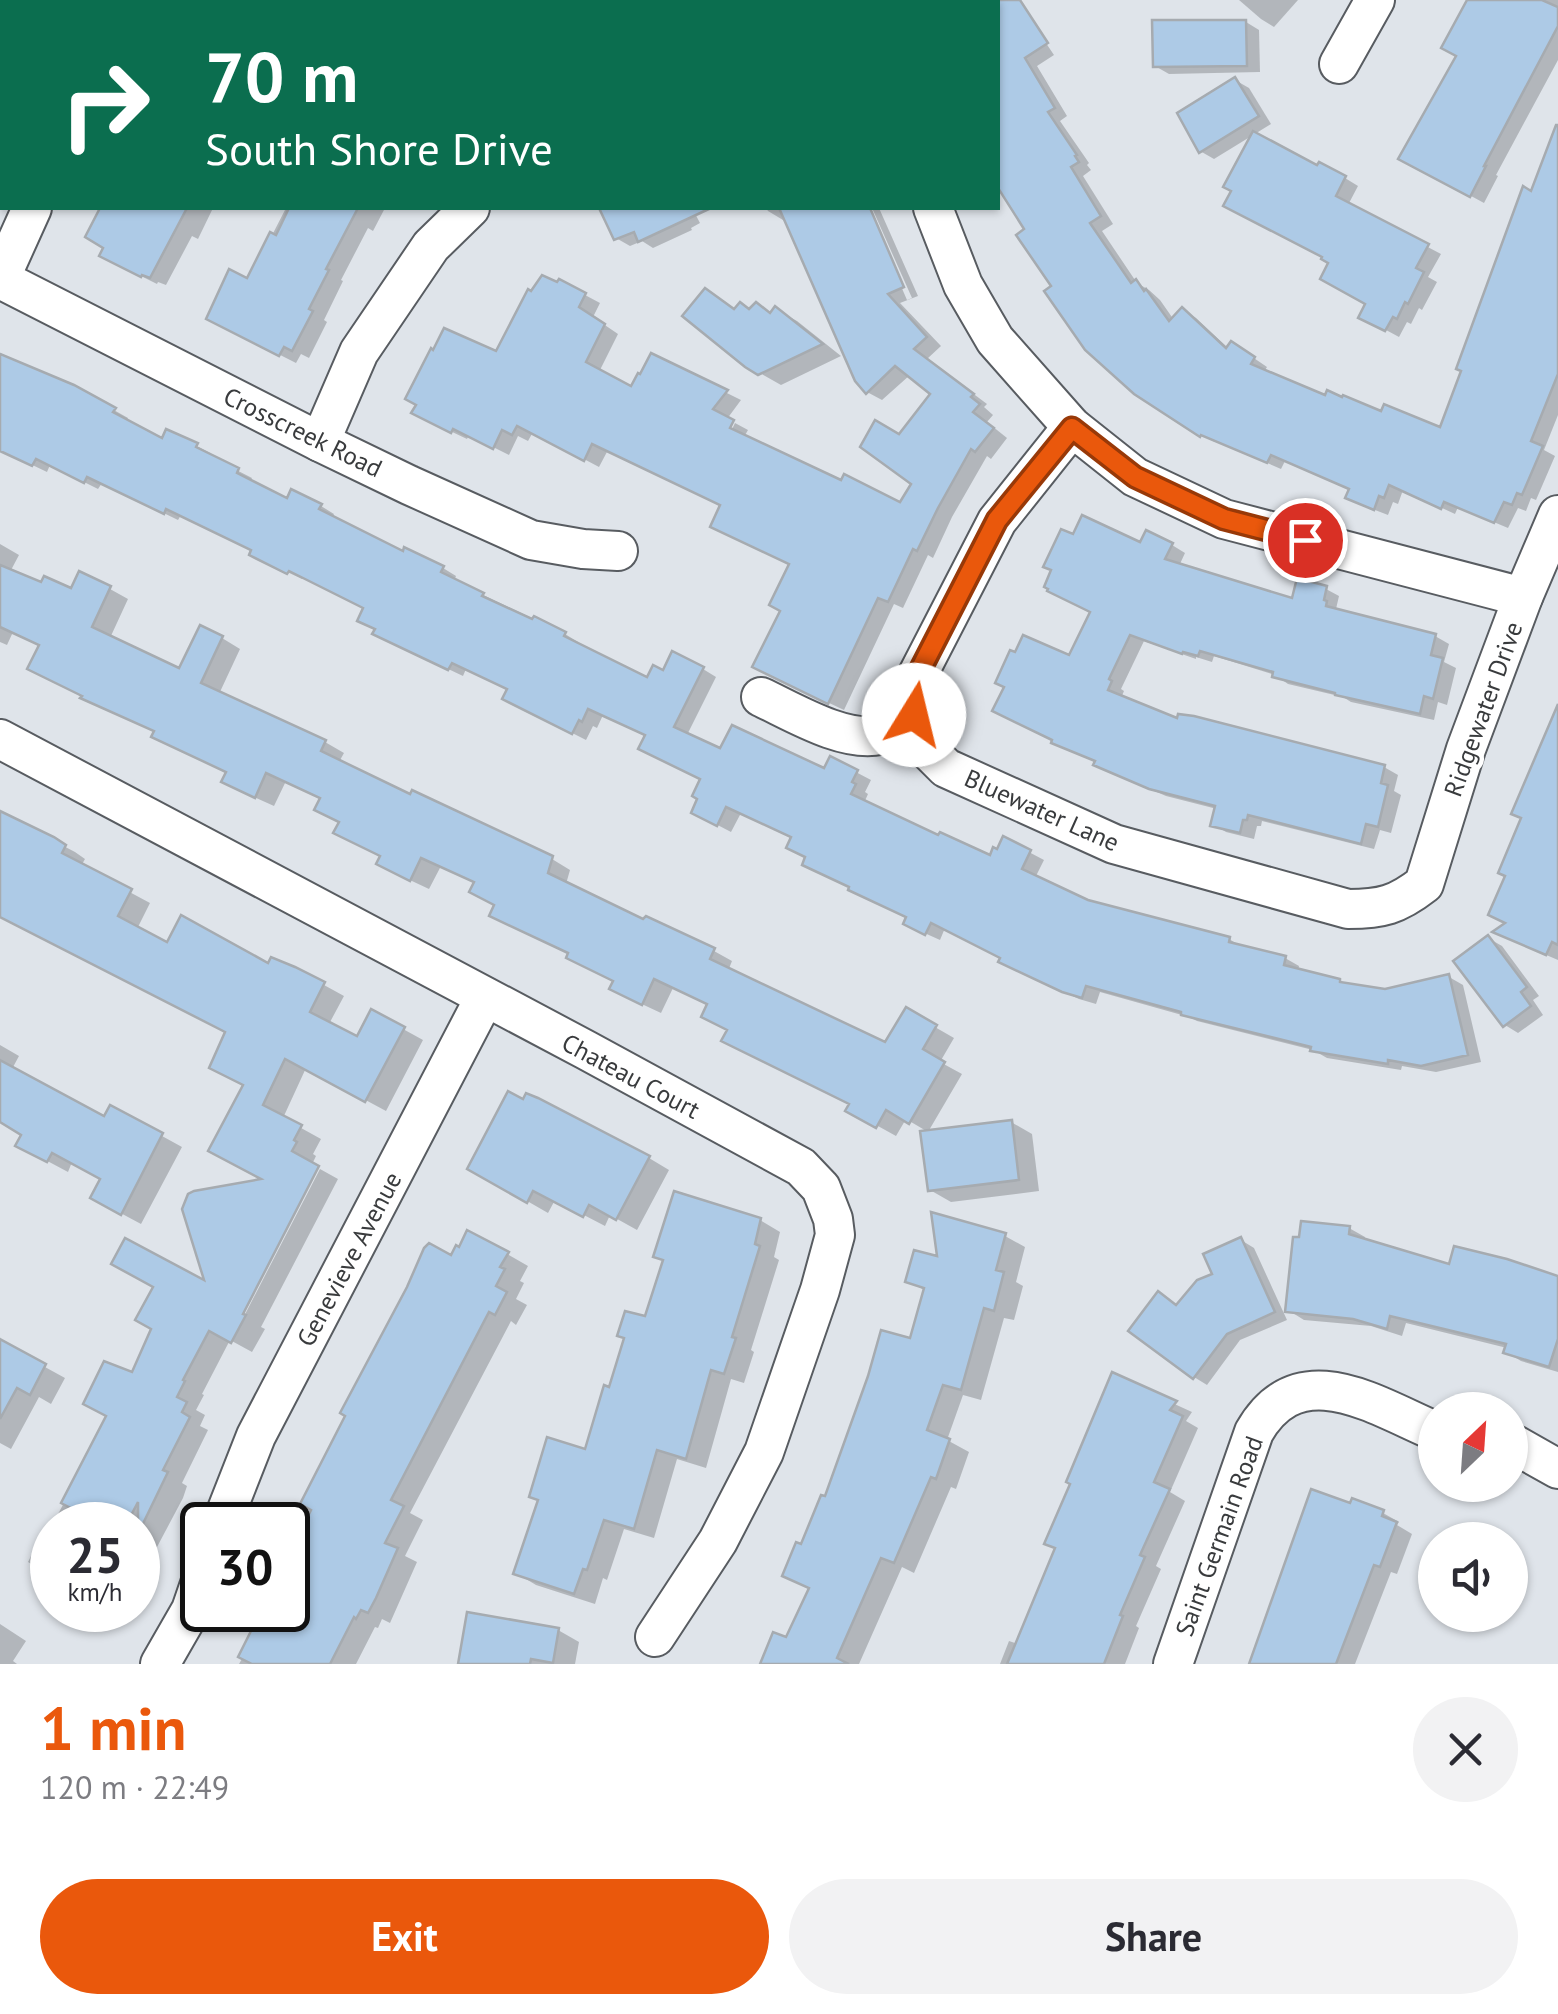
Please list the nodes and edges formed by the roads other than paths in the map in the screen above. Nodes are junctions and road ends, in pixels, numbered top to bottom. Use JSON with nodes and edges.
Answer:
{"nodes":[{"id":1,"x":1375,"y":0,"type":"edge"},
{"id":2,"x":1339,"y":64,"type":"dead end"},
{"id":3,"x":31,"y":210,"type":"edge"},
{"id":4,"x":468,"y":210,"type":"edge"},
{"id":5,"x":935,"y":210,"type":"edge"},
{"id":6,"x":0,"y":279,"type":"edge"},
{"id":7,"x":1072,"y":428,"type":"junction"},
{"id":8,"x":320,"y":442,"type":"junction"},
{"id":9,"x":1558,"y":515,"type":"edge"},
{"id":10,"x":618,"y":551,"type":"dead end"},
{"id":11,"x":1523,"y":598,"type":"junction"},
{"id":12,"x":761,"y":697,"type":"dead end"},
{"id":13,"x":914,"y":715,"type":"junction"},
{"id":14,"x":0,"y":739,"type":"edge"},
{"id":15,"x":1406,"y":898,"type":"joint"},
{"id":16,"x":485,"y":997,"type":"junction"},
{"id":17,"x":1418,"y":1424,"type":"edge"},
{"id":18,"x":1528,"y":1452,"type":"edge"},
{"id":19,"x":1558,"y":1469,"type":"edge"},
{"id":20,"x":230,"y":1502,"type":"edge"},
{"id":21,"x":180,"y":1629,"type":"edge"},
{"id":22,"x":655,"y":1637,"type":"dead end"},
{"id":23,"x":160,"y":1664,"type":"edge"},
{"id":24,"x":1173,"y":1664,"type":"edge"}],
"edges":[{"from":1,"to":2,"type":"street"},
{"from":3,"to":6,"type":"street"},
{"from":4,"to":8,"type":"street"},
{"from":5,"to":7,"type":"street"},
{"from":6,"to":8,"type":"street","name":"Crosscreek Road"},
{"from":7,"to":11,"type":"street"},
{"from":7,"to":13,"type":"street"},
{"from":8,"to":10,"type":"street","name":"Crosscreek Road"},
{"from":9,"to":11,"type":"street","name":"Ridgewater Drive"},
{"from":11,"to":15,"type":"street","name":"Ridgewater Drive"},
{"from":12,"to":13,"type":"street"},
{"from":13,"to":15,"type":"street","name":"Bluewater Lane"},
{"from":14,"to":16,"type":"street","name":"Chateau Court"},
{"from":16,"to":20,"type":"street","name":"Genevieve Avenue"},
{"from":16,"to":22,"type":"street","name":"Chateau Court"},
{"from":17,"to":24,"type":"street","name":"Saint Germain Road"},
{"from":18,"to":19,"type":"street"},
{"from":21,"to":23,"type":"street"}]}
